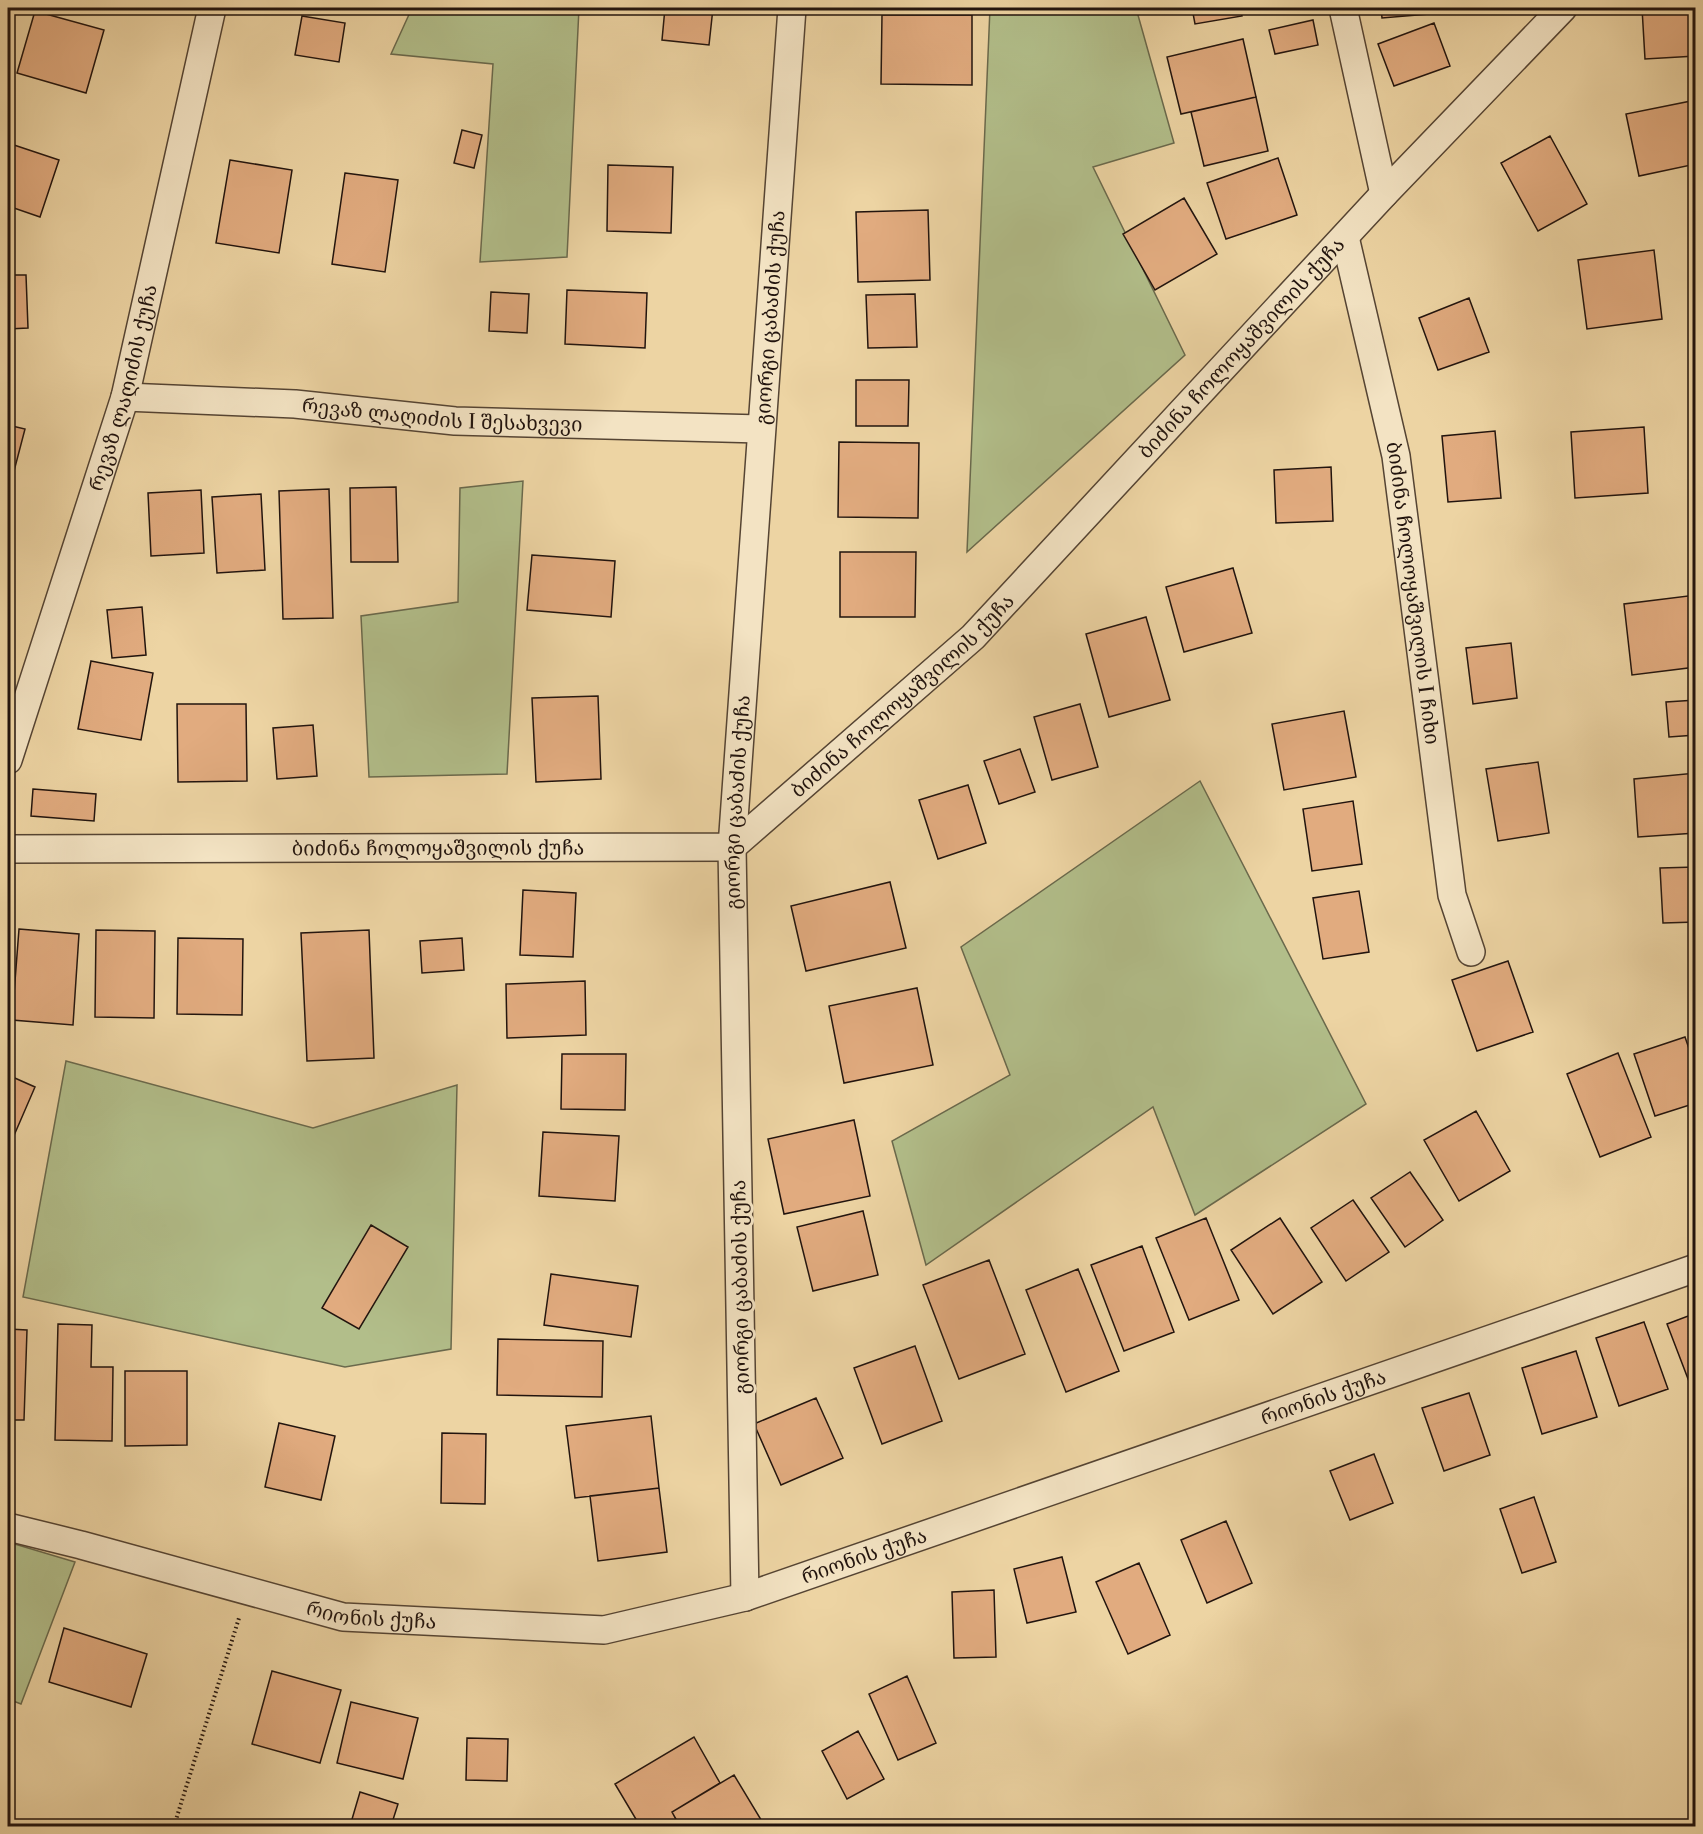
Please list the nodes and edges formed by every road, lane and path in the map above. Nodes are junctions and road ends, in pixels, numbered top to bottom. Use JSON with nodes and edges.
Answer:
{"nodes":[{"id":1,"x":212,"y":8,"type":"edge"},
{"id":2,"x":792,"y":8,"type":"edge"},
{"id":3,"x":1343,"y":8,"type":"edge"},
{"id":4,"x":1563,"y":8,"type":"edge"},
{"id":5,"x":1384,"y":194,"type":"junction"},
{"id":6,"x":1345,"y":237,"type":"junction"},
{"id":7,"x":124,"y":397,"type":"junction"},
{"id":8,"x":761,"y":429,"type":"junction"},
{"id":9,"x":8,"y":760,"type":"edge"},
{"id":10,"x":732,"y":846,"type":"junction"},
{"id":11,"x":8,"y":849,"type":"edge"},
{"id":12,"x":1471,"y":952,"type":"dead end"},
{"id":13,"x":1695,"y":1268,"type":"edge"},
{"id":14,"x":8,"y":1527,"type":"edge"},
{"id":15,"x":248,"y":1590,"type":"junction"},
{"id":16,"x":745,"y":1597,"type":"junction"},
{"id":17,"x":174,"y":1827,"type":"edge"}],
"edges":[{"from":1,"to":7,"type":"street","name":"რევაზ ლაღიძის ქუჩა"},
{"from":2,"to":8,"type":"street","name":"გიორგი ცაბაძის ქუჩა"},
{"from":3,"to":5,"type":"street"},
{"from":4,"to":5,"type":"street","name":"ბიძინა ჩოლოყაშვილის ქუჩა"},
{"from":5,"to":6,"type":"street","name":"ბიძინა ჩოლოყაშვილის ქუჩა"},
{"from":6,"to":10,"type":"street","name":"ბიძინა ჩოლოყაშვილის ქუჩა"},
{"from":6,"to":12,"type":"street","name":"ბიძინა ჩოლოყაშვილის I ჩიხი"},
{"from":7,"to":8,"type":"street","name":"რევაზ ლაღიძის I შესახვევი"},
{"from":7,"to":9,"type":"street","name":"რევაზ ლაღიძის ქუჩა"},
{"from":8,"to":10,"type":"street","name":"გიორგი ცაბაძის ქუჩა"},
{"from":10,"to":11,"type":"street","name":"ბიძინა ჩოლოყაშვილის ქუჩა"},
{"from":10,"to":16,"type":"street","name":"გიორგი ცაბაძის ქუჩა"},
{"from":13,"to":16,"type":"street","name":"რიონის ქუჩა"},
{"from":14,"to":15,"type":"street","name":"რიონის ქუჩა"},
{"from":15,"to":16,"type":"street","name":"რიონის ქუჩა"},
{"from":15,"to":17,"type":"path"}]}
